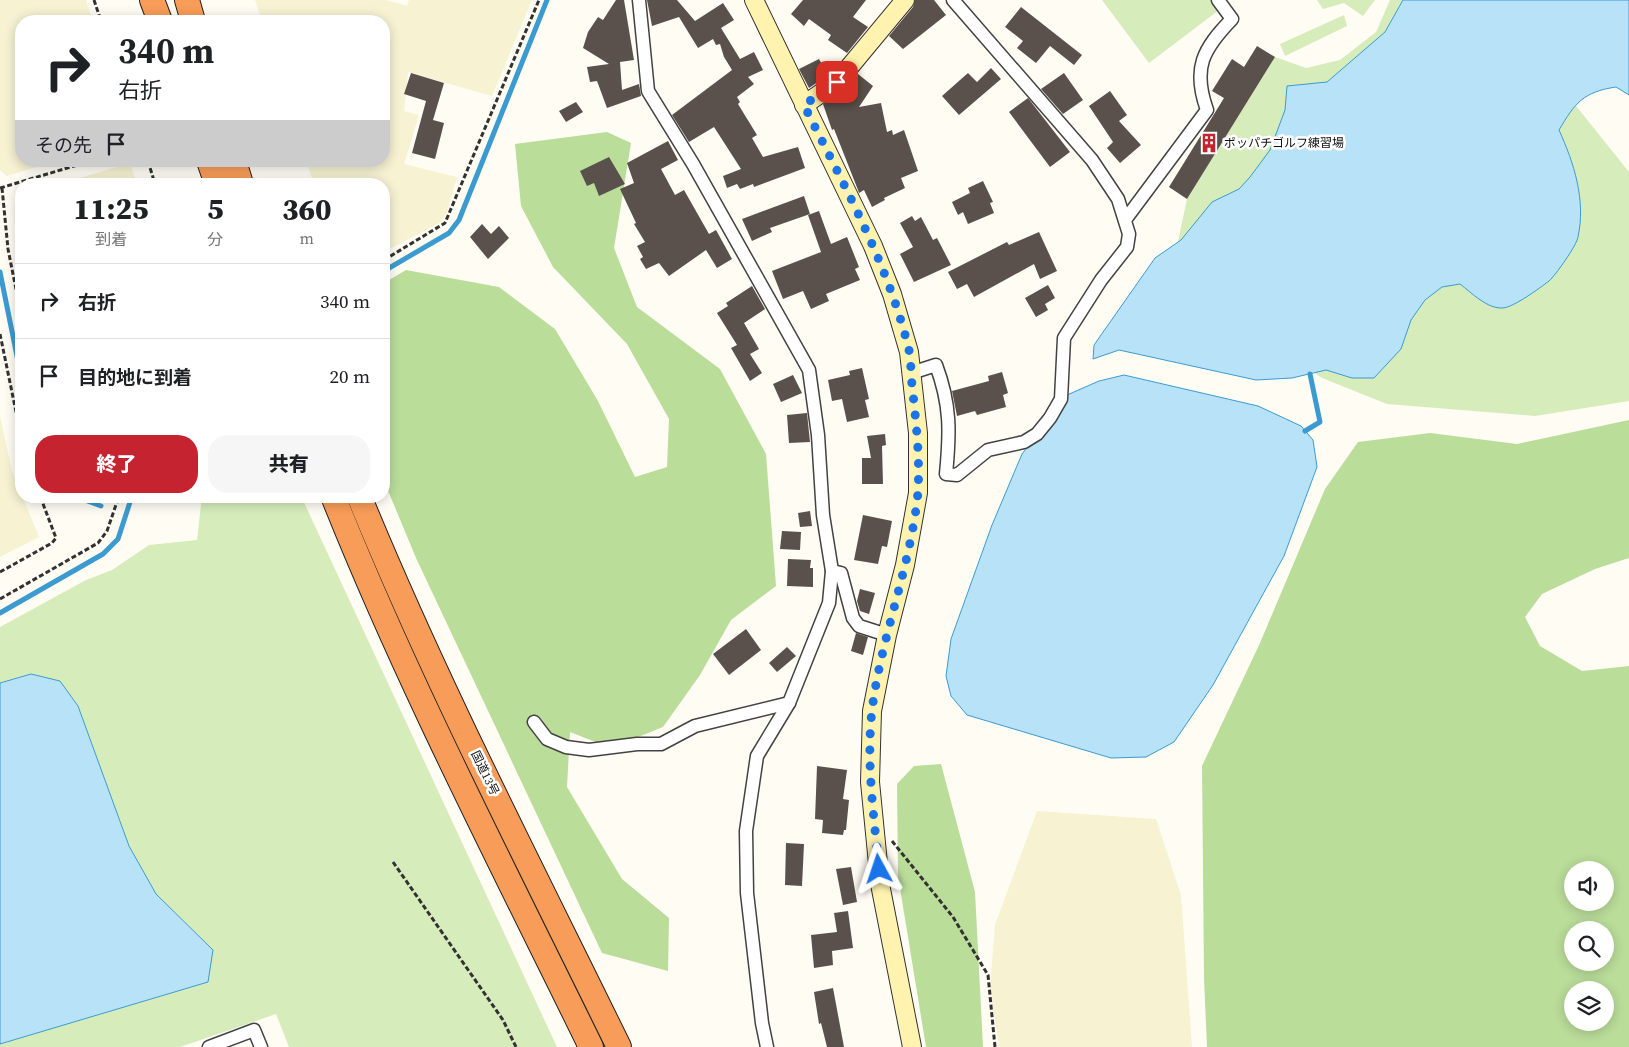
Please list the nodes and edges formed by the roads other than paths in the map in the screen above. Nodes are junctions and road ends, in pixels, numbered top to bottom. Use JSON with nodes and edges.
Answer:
{"nodes":[{"id":1,"x":152,"y":0,"type":"edge"},
{"id":2,"x":186,"y":0,"type":"edge"},
{"id":3,"x":639,"y":0,"type":"edge"},
{"id":4,"x":754,"y":0,"type":"edge"},
{"id":5,"x":905,"y":0,"type":"edge"},
{"id":6,"x":953,"y":0,"type":"edge"},
{"id":7,"x":1218,"y":0,"type":"edge"},
{"id":8,"x":158,"y":15,"type":"edge"},
{"id":9,"x":191,"y":15,"type":"edge"},
{"id":10,"x":804,"y":105,"type":"junction"},
{"id":11,"x":1125,"y":220,"type":"junction"},
{"id":12,"x":911,"y":373,"type":"junction"},
{"id":13,"x":336,"y":503,"type":"edge"},
{"id":14,"x":362,"y":503,"type":"edge"},
{"id":15,"x":832,"y":570,"type":"junction"},
{"id":16,"x":887,"y":635,"type":"junction"},
{"id":17,"x":789,"y":703,"type":"junction"},
{"id":18,"x":534,"y":722,"type":"dead end"},
{"id":19,"x":209,"y":1047,"type":"edge"},
{"id":20,"x":261,"y":1047,"type":"edge"},
{"id":21,"x":591,"y":1047,"type":"edge"},
{"id":22,"x":619,"y":1047,"type":"edge"},
{"id":23,"x":767,"y":1047,"type":"edge"},
{"id":24,"x":912,"y":1047,"type":"edge"}],
"edges":[{"from":1,"to":8,"type":"highway"},
{"from":2,"to":9,"type":"highway"},
{"from":3,"to":15,"type":"street"},
{"from":4,"to":10,"type":"street"},
{"from":5,"to":10,"type":"street"},
{"from":6,"to":11,"type":"street"},
{"from":7,"to":11,"type":"street"},
{"from":10,"to":12,"type":"street"},
{"from":11,"to":12,"type":"street"},
{"from":12,"to":16,"type":"street"},
{"from":13,"to":21,"type":"highway","name":"国道13号"},
{"from":14,"to":22,"type":"highway","name":"国道13号"},
{"from":15,"to":16,"type":"street"},
{"from":15,"to":17,"type":"street"},
{"from":16,"to":24,"type":"street"},
{"from":17,"to":18,"type":"street"},
{"from":17,"to":23,"type":"street"},
{"from":19,"to":20,"type":"street"}]}
